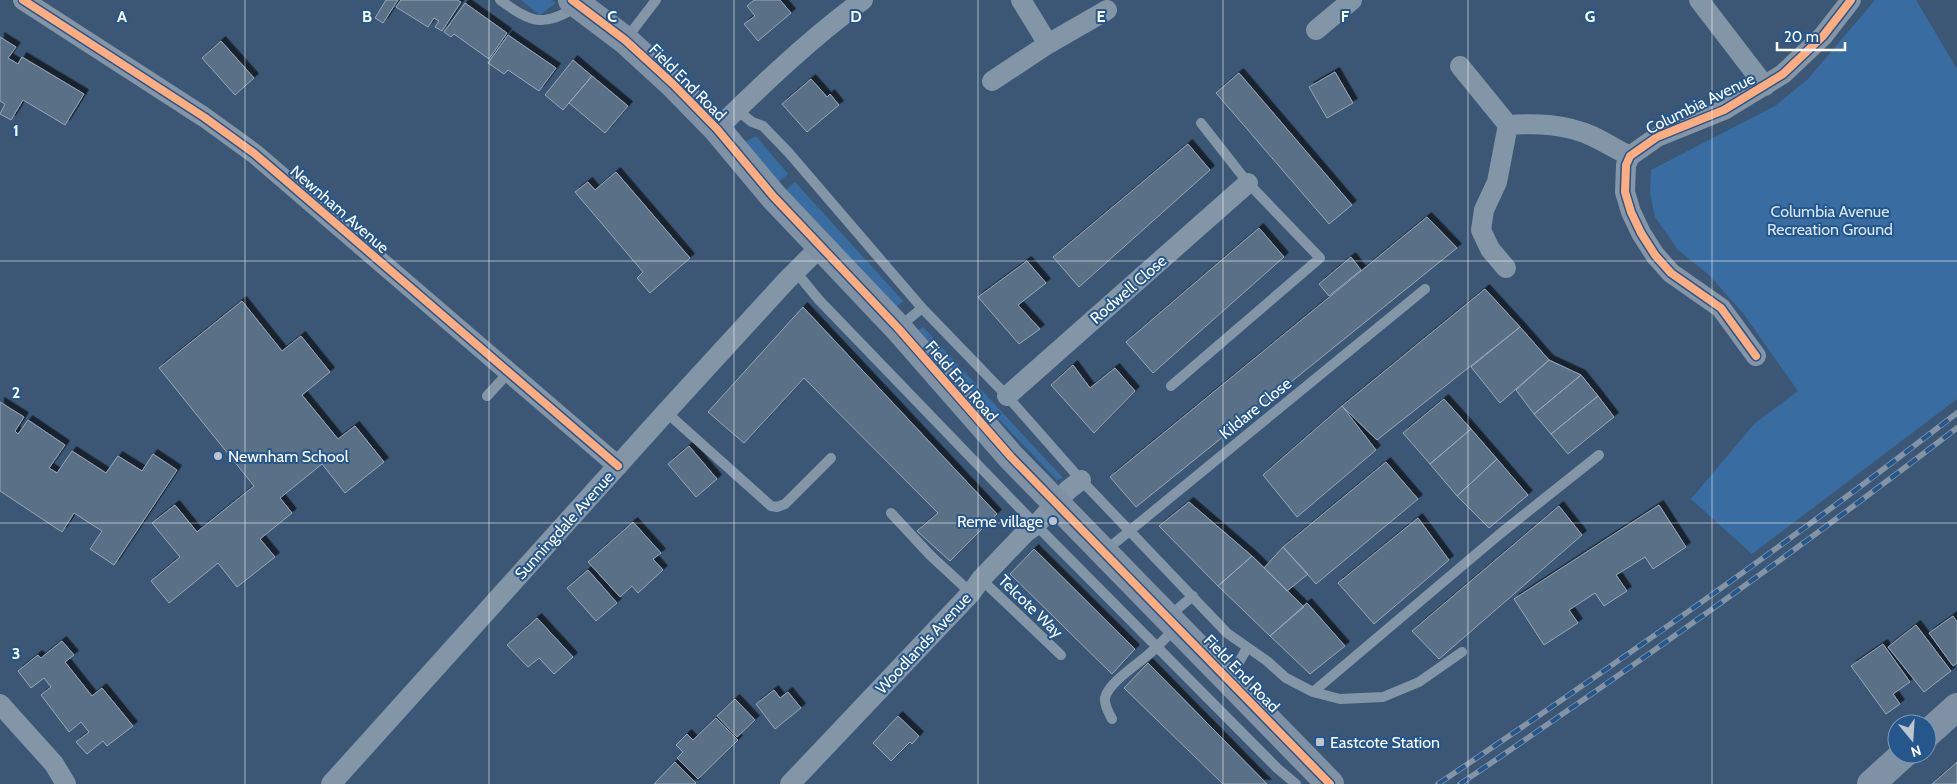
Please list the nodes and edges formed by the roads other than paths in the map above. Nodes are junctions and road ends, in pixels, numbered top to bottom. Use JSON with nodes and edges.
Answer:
{"nodes":[{"id":1,"x":23,"y":0,"type":"edge"},
{"id":2,"x":500,"y":0,"type":"edge"},
{"id":3,"x":656,"y":0,"type":"edge"},
{"id":4,"x":862,"y":0,"type":"edge"},
{"id":5,"x":1022,"y":0,"type":"edge"},
{"id":6,"x":1352,"y":0,"type":"edge"},
{"id":7,"x":1700,"y":0,"type":"edge"},
{"id":8,"x":1852,"y":0,"type":"edge"},
{"id":9,"x":575,"y":3,"type":"edge"},
{"id":10,"x":1107,"y":10,"type":"dead end"},
{"id":11,"x":1316,"y":30,"type":"dead end"},
{"id":12,"x":625,"y":40,"type":"junction"},
{"id":13,"x":1048,"y":44,"type":"junction"},
{"id":14,"x":1460,"y":66,"type":"dead end"},
{"id":15,"x":992,"y":80,"type":"dead end"},
{"id":16,"x":1766,"y":86,"type":"junction"},
{"id":17,"x":737,"y":110,"type":"junction"},
{"id":18,"x":1201,"y":123,"type":"dead end"},
{"id":19,"x":1508,"y":125,"type":"junction"},
{"id":20,"x":717,"y":130,"type":"junction"},
{"id":21,"x":1630,"y":156,"type":"junction"},
{"id":22,"x":1248,"y":183,"type":"junction"},
{"id":23,"x":821,"y":246,"type":"junction"},
{"id":24,"x":1506,"y":268,"type":"dead end"},
{"id":25,"x":796,"y":272,"type":"junction"},
{"id":26,"x":1425,"y":289,"type":"dead end"},
{"id":27,"x":922,"y":308,"type":"junction"},
{"id":28,"x":898,"y":328,"type":"junction"},
{"id":29,"x":1756,"y":356,"type":"dead end"},
{"id":30,"x":510,"y":371,"type":"junction"},
{"id":31,"x":1171,"y":386,"type":"dead end"},
{"id":32,"x":487,"y":396,"type":"dead end"},
{"id":33,"x":1007,"y":396,"type":"junction"},
{"id":34,"x":666,"y":412,"type":"junction"},
{"id":35,"x":1599,"y":455,"type":"dead end"},
{"id":36,"x":831,"y":458,"type":"dead end"},
{"id":37,"x":618,"y":466,"type":"junction"},
{"id":38,"x":1081,"y":480,"type":"junction"},
{"id":39,"x":1056,"y":503,"type":"junction"},
{"id":40,"x":891,"y":513,"type":"dead end"},
{"id":41,"x":1036,"y":525,"type":"junction"},
{"id":42,"x":1129,"y":530,"type":"junction"},
{"id":43,"x":1105,"y":552,"type":"junction"},
{"id":44,"x":976,"y":586,"type":"junction"},
{"id":45,"x":1193,"y":596,"type":"junction"},
{"id":46,"x":1173,"y":622,"type":"junction"},
{"id":47,"x":1157,"y":646,"type":"junction"},
{"id":48,"x":1247,"y":648,"type":"junction"},
{"id":49,"x":1462,"y":652,"type":"dead end"},
{"id":50,"x":1061,"y":654,"type":"dead end"},
{"id":51,"x":1230,"y":680,"type":"junction"},
{"id":52,"x":1313,"y":692,"type":"junction"},
{"id":53,"x":0,"y":704,"type":"edge"},
{"id":54,"x":1957,"y":707,"type":"edge"},
{"id":55,"x":1112,"y":719,"type":"dead end"},
{"id":56,"x":1937,"y":725,"type":"edge"},
{"id":57,"x":1893,"y":764,"type":"edge"},
{"id":58,"x":66,"y":784,"type":"edge"},
{"id":59,"x":331,"y":784,"type":"edge"},
{"id":60,"x":790,"y":784,"type":"edge"},
{"id":61,"x":1296,"y":784,"type":"edge"},
{"id":62,"x":1330,"y":784,"type":"edge"},
{"id":63,"x":1871,"y":784,"type":"edge"}],
"edges":[{"from":1,"to":30,"type":"street","name":"Newnham Avenue"},
{"from":2,"to":9,"type":"lane"},
{"from":3,"to":12,"type":"lane"},
{"from":4,"to":17,"type":"street"},
{"from":5,"to":13,"type":"street"},
{"from":6,"to":11,"type":"street"},
{"from":7,"to":16,"type":"street","name":"Columbia Avenue"},
{"from":8,"to":16,"type":"street","name":"Columbia Avenue"},
{"from":9,"to":12,"type":"street","name":"Field End Road"},
{"from":10,"to":13,"type":"street"},
{"from":12,"to":20,"type":"street","name":"Field End Road"},
{"from":13,"to":15,"type":"street"},
{"from":14,"to":19,"type":"street"},
{"from":16,"to":21,"type":"street","name":"Columbia Avenue"},
{"from":17,"to":20,"type":"street"},
{"from":17,"to":27,"type":"lane"},
{"from":18,"to":22,"type":"lane"},
{"from":19,"to":21,"type":"street"},
{"from":19,"to":24,"type":"street"},
{"from":20,"to":23,"type":"street","name":"Field End Road"},
{"from":21,"to":29,"type":"street"},
{"from":22,"to":31,"type":"lane"},
{"from":22,"to":33,"type":"street","name":"Rodwell Close"},
{"from":23,"to":25,"type":"street","name":"Sunningdale Avenue"},
{"from":23,"to":28,"type":"street","name":"Field End Road"},
{"from":25,"to":34,"type":"street","name":"Sunningdale Avenue"},
{"from":25,"to":41,"type":"lane"},
{"from":26,"to":42,"type":"lane","name":"Kildare Close"},
{"from":27,"to":28,"type":"lane"},
{"from":27,"to":33,"type":"lane"},
{"from":28,"to":39,"type":"street","name":"Field End Road"},
{"from":30,"to":32,"type":"lane"},
{"from":30,"to":37,"type":"street","name":"Newnham Avenue"},
{"from":33,"to":38,"type":"lane"},
{"from":34,"to":36,"type":"lane"},
{"from":34,"to":37,"type":"street","name":"Sunningdale Avenue"},
{"from":35,"to":52,"type":"lane"},
{"from":37,"to":59,"type":"street","name":"Sunningdale Avenue"},
{"from":38,"to":39,"type":"street","name":"Woodlands Avenue"},
{"from":38,"to":42,"type":"lane"},
{"from":39,"to":41,"type":"street","name":"Woodlands Avenue"},
{"from":39,"to":43,"type":"street","name":"Field End Road"},
{"from":40,"to":44,"type":"lane","name":"Telcote Way"},
{"from":41,"to":44,"type":"street","name":"Woodlands Avenue"},
{"from":41,"to":47,"type":"lane"},
{"from":42,"to":43,"type":"lane","name":"Kildare Close"},
{"from":42,"to":45,"type":"lane"},
{"from":43,"to":46,"type":"street","name":"Field End Road"},
{"from":44,"to":50,"type":"lane","name":"Telcote Way"},
{"from":44,"to":60,"type":"street","name":"Woodlands Avenue"},
{"from":45,"to":46,"type":"lane"},
{"from":45,"to":48,"type":"lane"},
{"from":46,"to":47,"type":"lane"},
{"from":46,"to":51,"type":"street","name":"Field End Road"},
{"from":47,"to":55,"type":"lane"},
{"from":47,"to":61,"type":"lane"},
{"from":48,"to":51,"type":"lane"},
{"from":48,"to":52,"type":"lane"},
{"from":49,"to":52,"type":"lane"},
{"from":51,"to":62,"type":"street","name":"Field End Road"},
{"from":53,"to":58,"type":"street"},
{"from":54,"to":56,"type":"street"},
{"from":57,"to":63,"type":"street"}]}
